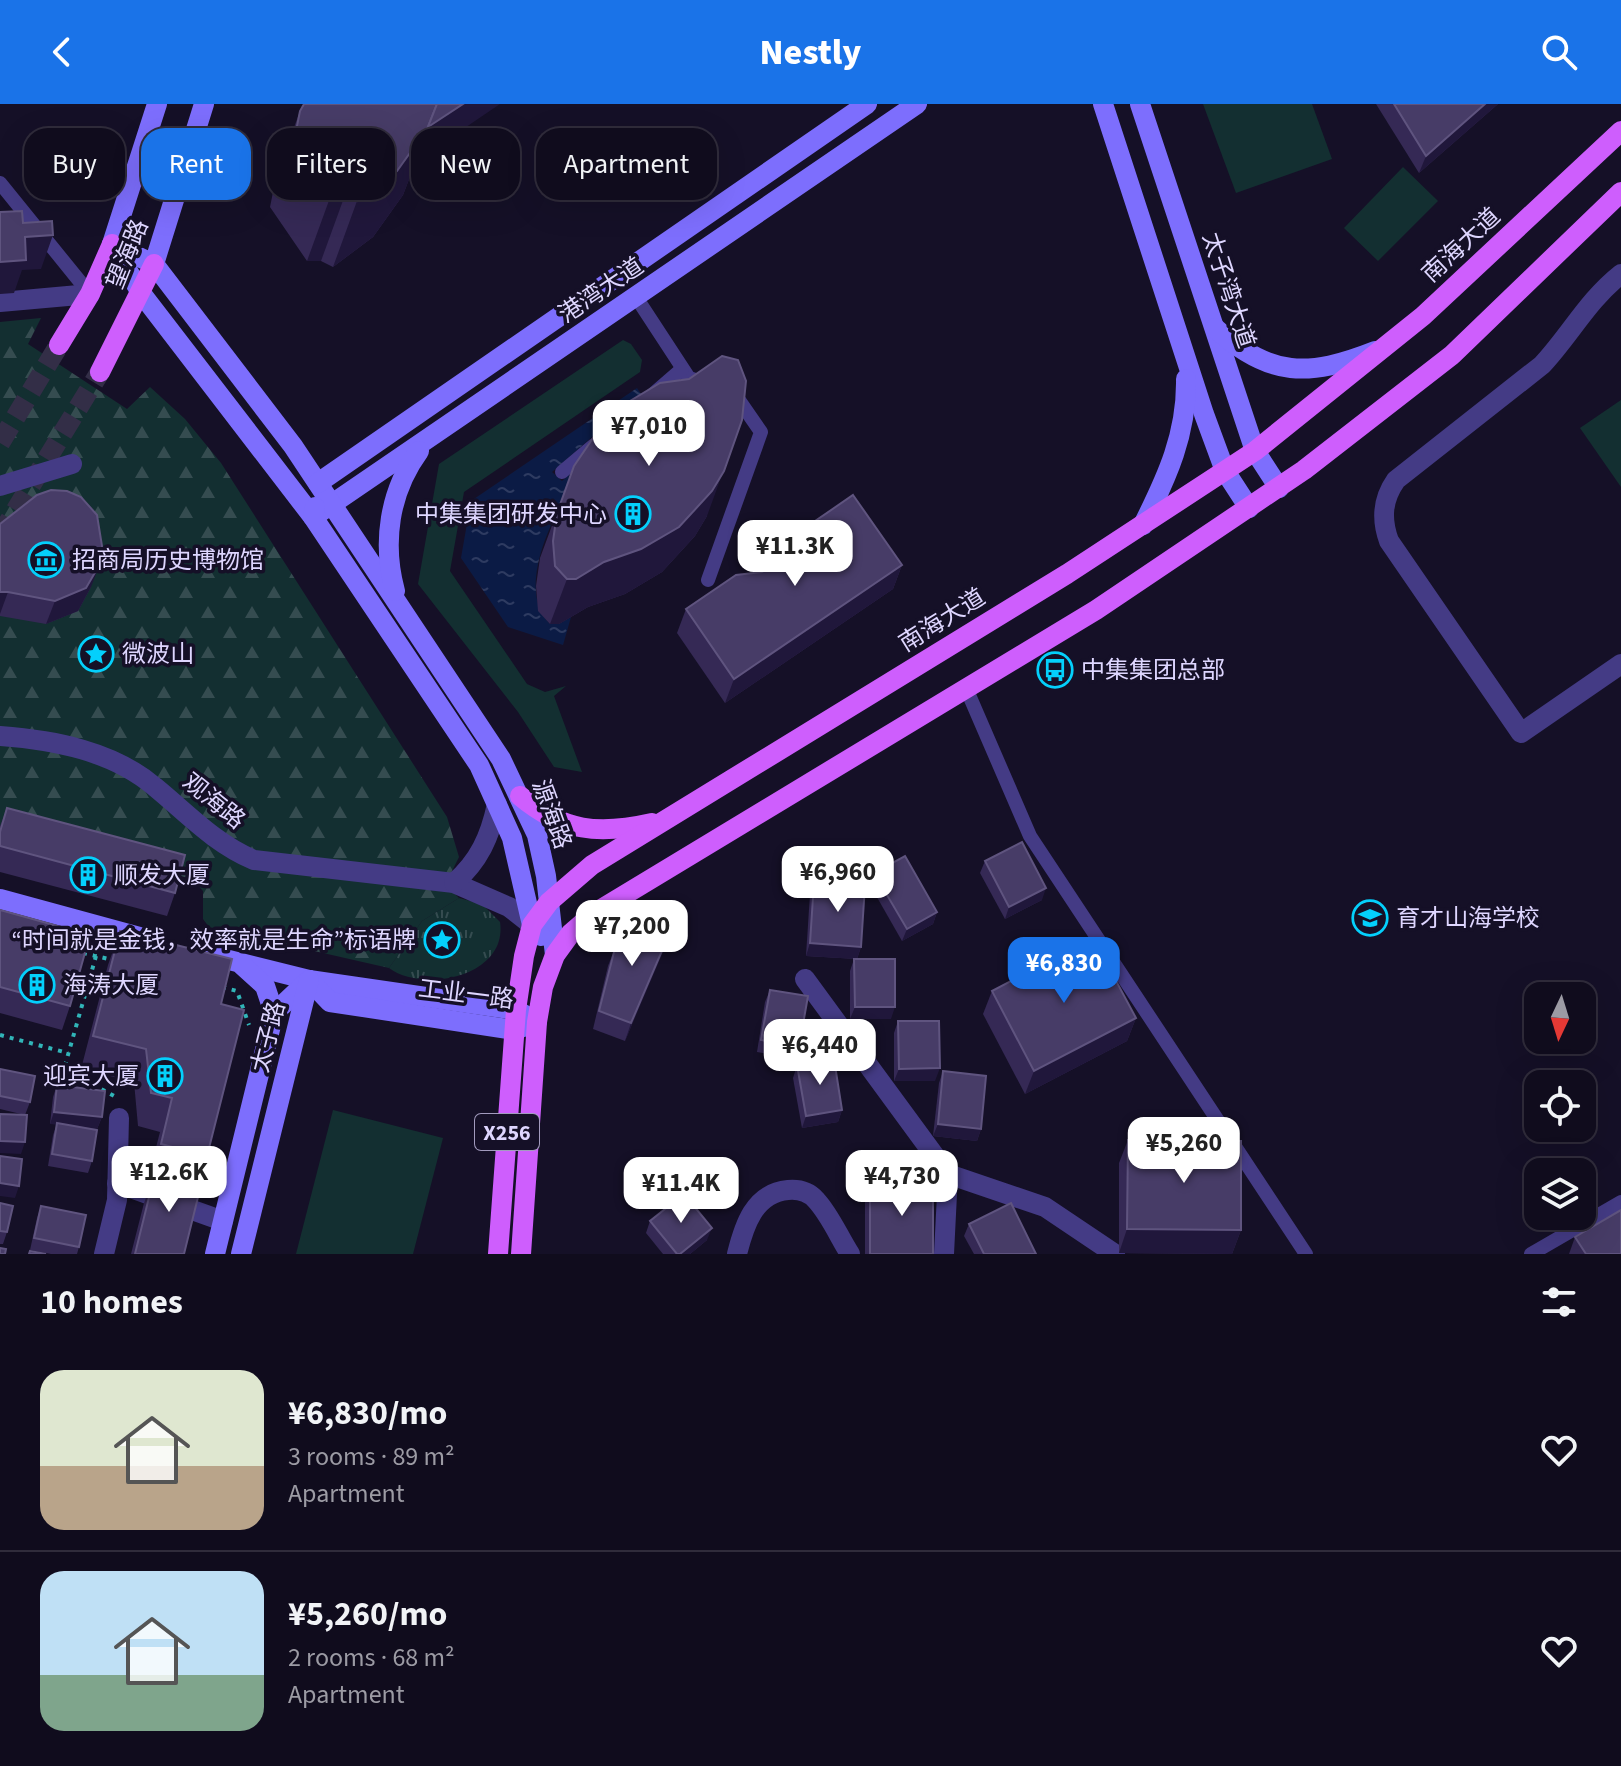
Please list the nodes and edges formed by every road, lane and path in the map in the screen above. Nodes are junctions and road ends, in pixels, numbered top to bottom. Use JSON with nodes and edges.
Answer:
{"nodes":[{"id":1,"x":157,"y":104,"type":"edge"},
{"id":2,"x":204,"y":104,"type":"edge"},
{"id":3,"x":867,"y":104,"type":"edge"},
{"id":4,"x":917,"y":104,"type":"edge"},
{"id":5,"x":1103,"y":104,"type":"edge"},
{"id":6,"x":1140,"y":104,"type":"edge"},
{"id":7,"x":1621,"y":131,"type":"edge"},
{"id":8,"x":0,"y":183,"type":"edge"},
{"id":9,"x":1621,"y":192,"type":"edge"},
{"id":10,"x":112,"y":244,"type":"junction"},
{"id":11,"x":154,"y":264,"type":"junction"},
{"id":12,"x":1621,"y":274,"type":"edge"},
{"id":13,"x":141,"y":293,"type":"junction"},
{"id":14,"x":90,"y":294,"type":"junction"},
{"id":15,"x":636,"y":297,"type":"junction"},
{"id":16,"x":0,"y":302,"type":"edge"},
{"id":17,"x":1215,"y":328,"type":"junction"},
{"id":18,"x":59,"y":345,"type":"tunnel mouth"},
{"id":19,"x":1390,"y":345,"type":"junction"},
{"id":20,"x":1185,"y":355,"type":"junction"},
{"id":21,"x":682,"y":369,"type":"junction"},
{"id":22,"x":100,"y":372,"type":"tunnel mouth"},
{"id":23,"x":634,"y":410,"type":"edge"},
{"id":24,"x":610,"y":431,"type":"edge"},
{"id":25,"x":426,"y":441,"type":"junction"},
{"id":26,"x":1255,"y":451,"type":"junction"},
{"id":27,"x":72,"y":464,"type":"dead end"},
{"id":28,"x":1225,"y":471,"type":"junction"},
{"id":29,"x":562,"y":472,"type":"dead end"},
{"id":30,"x":318,"y":483,"type":"junction"},
{"id":31,"x":0,"y":486,"type":"edge"},
{"id":32,"x":1279,"y":488,"type":"junction"},
{"id":33,"x":332,"y":504,"type":"junction"},
{"id":34,"x":1249,"y":508,"type":"junction"},
{"id":35,"x":313,"y":517,"type":"junction"},
{"id":36,"x":1143,"y":525,"type":"junction"},
{"id":37,"x":708,"y":580,"type":"dead end"},
{"id":38,"x":399,"y":605,"type":"junction"},
{"id":39,"x":1621,"y":664,"type":"edge"},
{"id":40,"x":966,"y":688,"type":"junction"},
{"id":41,"x":0,"y":736,"type":"edge"},
{"id":42,"x":520,"y":796,"type":"junction"},
{"id":43,"x":497,"y":804,"type":"junction"},
{"id":44,"x":668,"y":819,"type":"junction"},
{"id":45,"x":454,"y":883,"type":"junction"},
{"id":46,"x":0,"y":899,"type":"edge"},
{"id":47,"x":549,"y":902,"type":"junction"},
{"id":48,"x":532,"y":925,"type":"junction"},
{"id":49,"x":81,"y":952,"type":"edge"},
{"id":50,"x":555,"y":955,"type":"junction"},
{"id":51,"x":96,"y":956,"type":"junction"},
{"id":52,"x":124,"y":963,"type":"edge"},
{"id":53,"x":239,"y":963,"type":"junction"},
{"id":54,"x":805,"y":979,"type":"dead end"},
{"id":55,"x":309,"y":980,"type":"junction"},
{"id":56,"x":209,"y":984,"type":"edge"},
{"id":57,"x":330,"y":1002,"type":"junction"},
{"id":58,"x":274,"y":1013,"type":"junction"},
{"id":59,"x":515,"y":1020,"type":"junction"},
{"id":60,"x":537,"y":1022,"type":"junction"},
{"id":61,"x":251,"y":1030,"type":"dead end"},
{"id":62,"x":0,"y":1035,"type":"edge"},
{"id":63,"x":295,"y":1036,"type":"junction"},
{"id":64,"x":68,"y":1053,"type":"junction"},
{"id":65,"x":119,"y":1118,"type":"joint"},
{"id":66,"x":948,"y":1174,"type":"junction"},
{"id":67,"x":117,"y":1183,"type":"junction"},
{"id":68,"x":1621,"y":1202,"type":"edge"},
{"id":69,"x":223,"y":1221,"type":"junction"},
{"id":70,"x":104,"y":1254,"type":"edge"},
{"id":71,"x":215,"y":1254,"type":"edge"},
{"id":72,"x":241,"y":1254,"type":"edge"},
{"id":73,"x":498,"y":1254,"type":"edge"},
{"id":74,"x":521,"y":1254,"type":"edge"},
{"id":75,"x":737,"y":1254,"type":"edge"},
{"id":76,"x":850,"y":1254,"type":"edge"},
{"id":77,"x":944,"y":1254,"type":"edge"},
{"id":78,"x":1115,"y":1254,"type":"edge"},
{"id":79,"x":1306,"y":1254,"type":"edge"},
{"id":80,"x":1531,"y":1254,"type":"edge"}],
"edges":[{"from":1,"to":10,"type":"main road","name":"望海路"},
{"from":2,"to":11,"type":"main road","name":"望海路"},
{"from":3,"to":30,"type":"main road","name":"港湾大道"},
{"from":4,"to":15,"type":"main road","name":"港湾大道"},
{"from":5,"to":20,"type":"main road"},
{"from":6,"to":17,"type":"main road","name":"太子湾大道"},
{"from":7,"to":19,"type":"main road","name":"南海大道"},
{"from":8,"to":14,"type":"lane"},
{"from":9,"to":32,"type":"main road"},
{"from":10,"to":11,"type":"main road","name":"源海路"},
{"from":10,"to":13,"type":"main road","name":"源海路"},
{"from":10,"to":14,"type":"main road","name":"望海路"},
{"from":11,"to":13,"type":"main road","name":"望海路"},
{"from":11,"to":30,"type":"main road","name":"源海路"},
{"from":12,"to":39,"type":"street"},
{"from":13,"to":22,"type":"main road","name":"望海路"},
{"from":13,"to":35,"type":"main road","name":"源海路"},
{"from":14,"to":16,"type":"street"},
{"from":14,"to":18,"type":"main road","name":"望海路"},
{"from":15,"to":21,"type":"lane"},
{"from":15,"to":25,"type":"main road","name":"港湾大道"},
{"from":17,"to":19,"type":"main road"},
{"from":17,"to":26,"type":"main road","name":"太子湾大道"},
{"from":19,"to":26,"type":"main road","name":"南海大道"},
{"from":20,"to":28,"type":"main road"},
{"from":20,"to":36,"type":"main road"},
{"from":21,"to":23,"type":"lane"},
{"from":21,"to":37,"type":"lane"},
{"from":24,"to":29,"type":"lane"},
{"from":25,"to":33,"type":"main road","name":"港湾大道"},
{"from":25,"to":38,"type":"main road"},
{"from":26,"to":28,"type":"main road","name":"南海大道"},
{"from":26,"to":32,"type":"main road","name":"太子湾大道"},
{"from":27,"to":31,"type":"street"},
{"from":28,"to":34,"type":"main road"},
{"from":28,"to":36,"type":"main road","name":"南海大道"},
{"from":30,"to":33,"type":"main road","name":"源海路"},
{"from":30,"to":35,"type":"main road"},
{"from":32,"to":34,"type":"main road"},
{"from":33,"to":35,"type":"main road","name":"港湾大道"},
{"from":33,"to":38,"type":"main road","name":"源海路"},
{"from":34,"to":40,"type":"main road"},
{"from":35,"to":43,"type":"main road","name":"源海路"},
{"from":36,"to":44,"type":"main road","name":"南海大道"},
{"from":38,"to":42,"type":"main road","name":"源海路"},
{"from":40,"to":50,"type":"main road"},
{"from":40,"to":79,"type":"lane"},
{"from":41,"to":45,"type":"street","name":"观海路"},
{"from":42,"to":44,"type":"main road"},
{"from":42,"to":47,"type":"main road","name":"源海路"},
{"from":43,"to":45,"type":"street"},
{"from":43,"to":48,"type":"main road","name":"源海路"},
{"from":44,"to":47,"type":"main road","name":"南海大道"},
{"from":45,"to":48,"type":"street","name":"观海路"},
{"from":46,"to":53,"type":"main road","name":"工业一路"},
{"from":47,"to":48,"type":"main road","name":"南海大道"},
{"from":47,"to":50,"type":"main road","name":"源海路"},
{"from":48,"to":50,"type":"main road","name":"源海路"},
{"from":48,"to":59,"type":"main road","name":"南海大道","number":"X256"},
{"from":49,"to":51,"type":"path"},
{"from":50,"to":60,"type":"main road","number":"X256"},
{"from":51,"to":52,"type":"path"},
{"from":51,"to":64,"type":"path"},
{"from":53,"to":55,"type":"main road","name":"工业一路"},
{"from":53,"to":58,"type":"main road"},
{"from":54,"to":66,"type":"street"},
{"from":55,"to":57,"type":"main road"},
{"from":55,"to":58,"type":"main road","name":"太子路"},
{"from":55,"to":59,"type":"main road","name":"工业一路"},
{"from":55,"to":63,"type":"main road","name":"太子路"},
{"from":56,"to":61,"type":"path"},
{"from":57,"to":59,"type":"main road","name":"工业一路"},
{"from":57,"to":63,"type":"main road"},
{"from":58,"to":69,"type":"main road","name":"太子路"},
{"from":59,"to":60,"type":"main road","name":"工业一路"},
{"from":59,"to":73,"type":"main road","name":"南海大道","number":"X256"},
{"from":60,"to":74,"type":"main road","number":"X256"},
{"from":62,"to":64,"type":"path"},
{"from":63,"to":72,"type":"main road","name":"太子路"},
{"from":64,"to":65,"type":"path"},
{"from":65,"to":67,"type":"street"},
{"from":66,"to":77,"type":"street"},
{"from":66,"to":78,"type":"street"},
{"from":67,"to":69,"type":"street"},
{"from":67,"to":70,"type":"street"},
{"from":68,"to":80,"type":"lane"},
{"from":69,"to":71,"type":"main road","name":"太子路"},
{"from":75,"to":76,"type":"street"}]}
